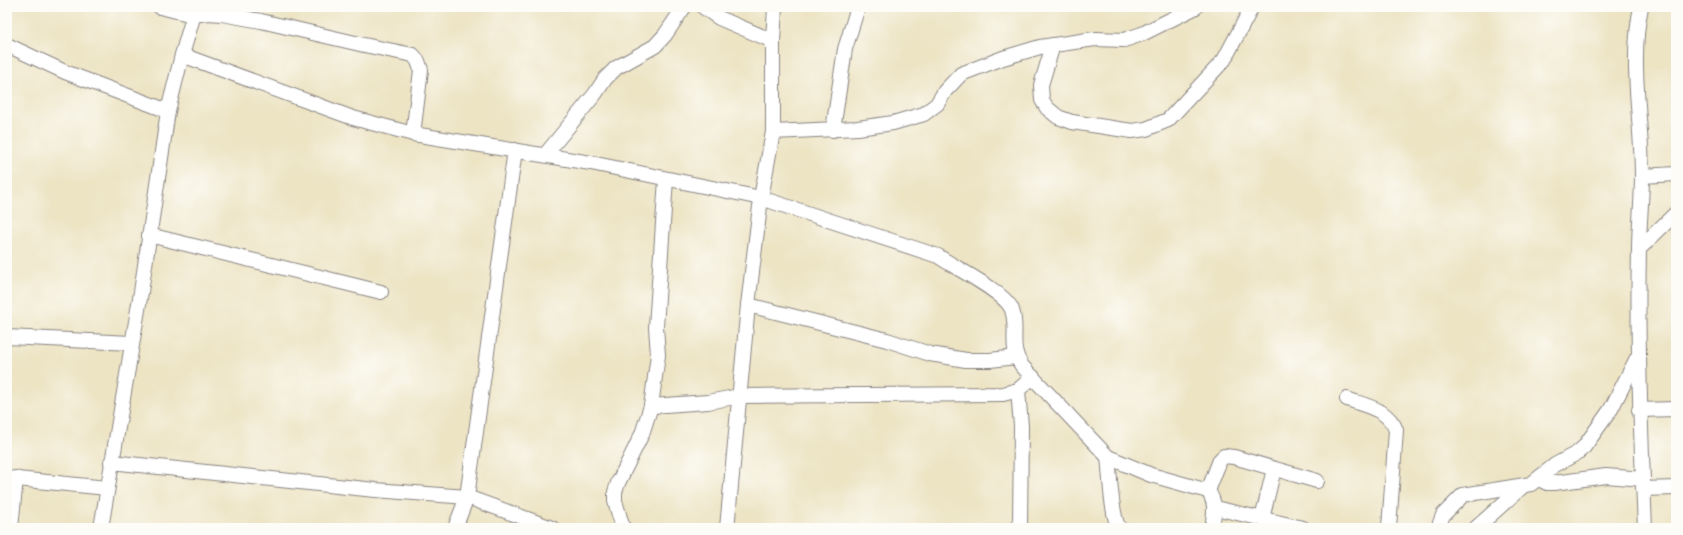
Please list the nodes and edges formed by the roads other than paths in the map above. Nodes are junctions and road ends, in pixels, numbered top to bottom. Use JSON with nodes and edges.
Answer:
{"nodes":[{"id":1,"x":160,"y":7,"type":"edge"},
{"id":2,"x":684,"y":7,"type":"edge"},
{"id":3,"x":703,"y":7,"type":"edge"},
{"id":4,"x":775,"y":7,"type":"edge"},
{"id":5,"x":858,"y":7,"type":"edge"},
{"id":6,"x":1196,"y":7,"type":"edge"},
{"id":7,"x":1252,"y":7,"type":"edge"},
{"id":8,"x":1641,"y":7,"type":"edge"},
{"id":9,"x":194,"y":11,"type":"edge"},
{"id":10,"x":773,"y":41,"type":"junction"},
{"id":11,"x":7,"y":45,"type":"edge"},
{"id":12,"x":1053,"y":45,"type":"junction"},
{"id":13,"x":182,"y":55,"type":"junction"},
{"id":14,"x":168,"y":111,"type":"junction"},
{"id":15,"x":833,"y":130,"type":"junction"},
{"id":16,"x":773,"y":132,"type":"junction"},
{"id":17,"x":413,"y":134,"type":"junction"},
{"id":18,"x":515,"y":150,"type":"junction"},
{"id":19,"x":545,"y":155,"type":"junction"},
{"id":20,"x":1676,"y":174,"type":"edge"},
{"id":21,"x":1642,"y":176,"type":"junction"},
{"id":22,"x":666,"y":179,"type":"junction"},
{"id":23,"x":761,"y":198,"type":"junction"},
{"id":24,"x":1676,"y":212,"type":"edge"},
{"id":25,"x":149,"y":236,"type":"junction"},
{"id":26,"x":1639,"y":249,"type":"junction"},
{"id":27,"x":381,"y":292,"type":"dead end"},
{"id":28,"x":748,"y":305,"type":"junction"},
{"id":29,"x":7,"y":337,"type":"edge"},
{"id":30,"x":131,"y":343,"type":"junction"},
{"id":31,"x":1638,"y":356,"type":"junction"},
{"id":32,"x":1016,"y":357,"type":"junction"},
{"id":33,"x":1033,"y":377,"type":"junction"},
{"id":34,"x":1018,"y":390,"type":"junction"},
{"id":35,"x":740,"y":396,"type":"junction"},
{"id":36,"x":1347,"y":399,"type":"dead end"},
{"id":37,"x":651,"y":406,"type":"junction"},
{"id":38,"x":1676,"y":409,"type":"edge"},
{"id":39,"x":1639,"y":410,"type":"junction"},
{"id":40,"x":1108,"y":457,"type":"junction"},
{"id":41,"x":111,"y":462,"type":"junction"},
{"id":42,"x":1274,"y":469,"type":"junction"},
{"id":43,"x":12,"y":478,"type":"edge"},
{"id":44,"x":1538,"y":479,"type":"junction"},
{"id":45,"x":1317,"y":481,"type":"dead end"},
{"id":46,"x":1643,"y":484,"type":"junction"},
{"id":47,"x":1523,"y":486,"type":"junction"},
{"id":48,"x":107,"y":488,"type":"junction"},
{"id":49,"x":1676,"y":488,"type":"edge"},
{"id":50,"x":1208,"y":491,"type":"junction"},
{"id":51,"x":467,"y":497,"type":"junction"},
{"id":52,"x":1215,"y":508,"type":"junction"},
{"id":53,"x":1262,"y":519,"type":"junction"},
{"id":54,"x":549,"y":527,"type":"edge"},
{"id":55,"x":11,"y":528,"type":"edge"},
{"id":56,"x":101,"y":528,"type":"edge"},
{"id":57,"x":455,"y":528,"type":"edge"},
{"id":58,"x":623,"y":528,"type":"edge"},
{"id":59,"x":727,"y":528,"type":"edge"},
{"id":60,"x":1020,"y":528,"type":"edge"},
{"id":61,"x":1119,"y":528,"type":"edge"},
{"id":62,"x":1212,"y":528,"type":"edge"},
{"id":63,"x":1303,"y":528,"type":"edge"},
{"id":64,"x":1389,"y":528,"type":"edge"},
{"id":65,"x":1438,"y":528,"type":"edge"},
{"id":66,"x":1476,"y":528,"type":"edge"},
{"id":67,"x":1645,"y":528,"type":"edge"}],
"edges":[{"from":1,"to":9,"type":"street"},
{"from":2,"to":19,"type":"street"},
{"from":3,"to":10,"type":"street"},
{"from":4,"to":10,"type":"street"},
{"from":5,"to":15,"type":"street"},
{"from":6,"to":12,"type":"street"},
{"from":7,"to":12,"type":"street"},
{"from":8,"to":21,"type":"street"},
{"from":9,"to":13,"type":"street"},
{"from":9,"to":17,"type":"street"},
{"from":10,"to":16,"type":"street"},
{"from":11,"to":14,"type":"street"},
{"from":12,"to":15,"type":"street"},
{"from":13,"to":14,"type":"street"},
{"from":13,"to":17,"type":"street"},
{"from":14,"to":25,"type":"street"},
{"from":15,"to":16,"type":"street"},
{"from":16,"to":23,"type":"street"},
{"from":17,"to":18,"type":"street"},
{"from":18,"to":19,"type":"street"},
{"from":18,"to":51,"type":"street"},
{"from":19,"to":22,"type":"street"},
{"from":20,"to":21,"type":"street"},
{"from":21,"to":26,"type":"street"},
{"from":22,"to":23,"type":"street"},
{"from":22,"to":37,"type":"street"},
{"from":23,"to":28,"type":"street"},
{"from":23,"to":32,"type":"street"},
{"from":24,"to":26,"type":"street"},
{"from":25,"to":27,"type":"street"},
{"from":25,"to":30,"type":"street"},
{"from":26,"to":31,"type":"street"},
{"from":28,"to":32,"type":"street"},
{"from":28,"to":35,"type":"street"},
{"from":29,"to":30,"type":"street"},
{"from":30,"to":41,"type":"street"},
{"from":31,"to":39,"type":"street"},
{"from":31,"to":44,"type":"street"},
{"from":32,"to":33,"type":"street"},
{"from":33,"to":34,"type":"street"},
{"from":33,"to":40,"type":"street"},
{"from":34,"to":35,"type":"street"},
{"from":34,"to":60,"type":"street"},
{"from":35,"to":37,"type":"street"},
{"from":35,"to":59,"type":"street"},
{"from":36,"to":64,"type":"street"},
{"from":37,"to":58,"type":"street"},
{"from":38,"to":39,"type":"street"},
{"from":39,"to":46,"type":"street"},
{"from":40,"to":50,"type":"street"},
{"from":40,"to":61,"type":"street"},
{"from":41,"to":48,"type":"street"},
{"from":41,"to":51,"type":"street"},
{"from":42,"to":45,"type":"street"},
{"from":42,"to":50,"type":"street"},
{"from":42,"to":53,"type":"street"},
{"from":43,"to":48,"type":"street"},
{"from":43,"to":55,"type":"street"},
{"from":44,"to":46,"type":"street"},
{"from":44,"to":47,"type":"street"},
{"from":46,"to":49,"type":"street"},
{"from":46,"to":67,"type":"street"},
{"from":47,"to":65,"type":"street"},
{"from":47,"to":66,"type":"street"},
{"from":48,"to":56,"type":"street"},
{"from":50,"to":52,"type":"street"},
{"from":51,"to":54,"type":"street"},
{"from":51,"to":57,"type":"street"},
{"from":52,"to":53,"type":"street"},
{"from":52,"to":62,"type":"street"},
{"from":53,"to":63,"type":"street"}]}
